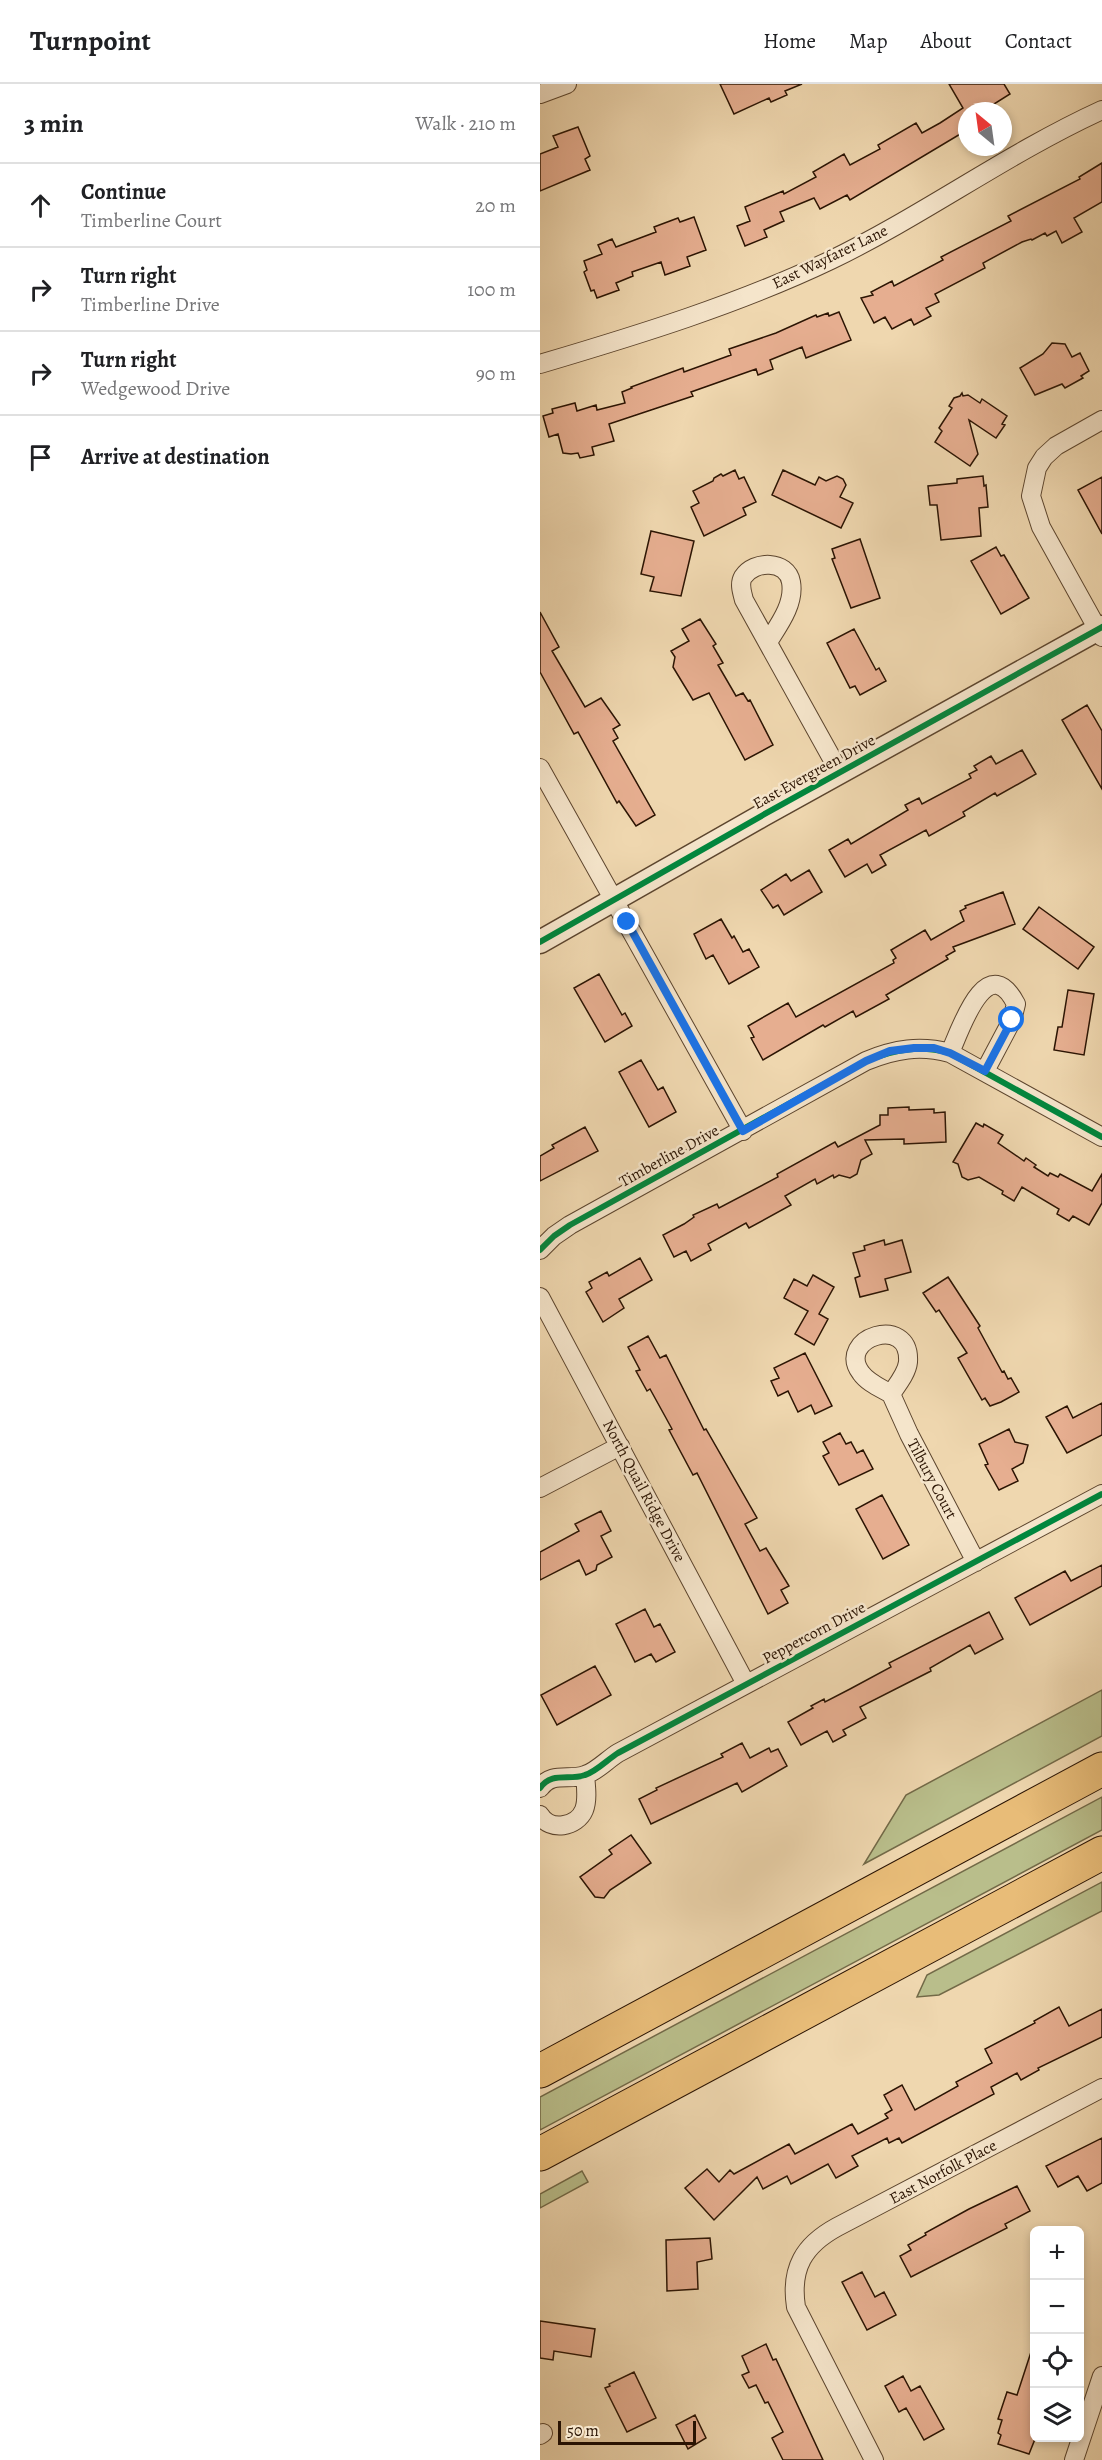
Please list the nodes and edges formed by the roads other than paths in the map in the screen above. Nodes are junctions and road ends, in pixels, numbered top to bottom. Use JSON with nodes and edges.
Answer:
{"nodes":[{"id":1,"x":567,"y":84,"type":"edge"},
{"id":2,"x":540,"y":94,"type":"edge"},
{"id":3,"x":1102,"y":110,"type":"edge"},
{"id":4,"x":540,"y":364,"type":"edge"},
{"id":5,"x":1102,"y":420,"type":"edge"},
{"id":6,"x":1101,"y":631,"type":"edge"},
{"id":7,"x":768,"y":642,"type":"dead end"},
{"id":8,"x":540,"y":768,"type":"edge"},
{"id":9,"x":840,"y":772,"type":"junction"},
{"id":10,"x":615,"y":901,"type":"junction"},
{"id":11,"x":540,"y":942,"type":"edge"},
{"id":12,"x":950,"y":1053,"type":"junction"},
{"id":13,"x":985,"y":1071,"type":"junction"},
{"id":14,"x":743,"y":1131,"type":"junction"},
{"id":15,"x":1102,"y":1137,"type":"edge"},
{"id":16,"x":541,"y":1247,"type":"edge"},
{"id":17,"x":540,"y":1298,"type":"edge"},
{"id":18,"x":891,"y":1395,"type":"dead end"},
{"id":19,"x":620,"y":1446,"type":"junction"},
{"id":20,"x":540,"y":1488,"type":"edge"},
{"id":21,"x":1102,"y":1494,"type":"edge"},
{"id":22,"x":976,"y":1562,"type":"junction"},
{"id":23,"x":746,"y":1684,"type":"junction"},
{"id":24,"x":1102,"y":1769,"type":"edge"},
{"id":25,"x":585,"y":1775,"type":"junction"},
{"id":26,"x":540,"y":1788,"type":"edge"},
{"id":27,"x":540,"y":1815,"type":"edge"},
{"id":28,"x":1102,"y":1853,"type":"edge"},
{"id":29,"x":540,"y":2071,"type":"edge"},
{"id":30,"x":1102,"y":2088,"type":"edge"},
{"id":31,"x":540,"y":2154,"type":"edge"},
{"id":32,"x":1102,"y":2376,"type":"edge"},
{"id":33,"x":874,"y":2460,"type":"edge"},
{"id":34,"x":1074,"y":2460,"type":"edge"}],
"edges":[{"from":1,"to":2,"type":"street"},
{"from":3,"to":4,"type":"street","name":"East Wayfarer Lane"},
{"from":5,"to":6,"type":"street"},
{"from":6,"to":9,"type":"street","name":"East Evergreen Drive"},
{"from":7,"to":9,"type":"street"},
{"from":8,"to":10,"type":"street"},
{"from":9,"to":10,"type":"street","name":"East Evergreen Drive"},
{"from":10,"to":11,"type":"street","name":"East Evergreen Drive"},
{"from":10,"to":14,"type":"street"},
{"from":12,"to":13,"type":"street","name":"Timberline Drive"},
{"from":12,"to":13,"type":"street"},
{"from":12,"to":14,"type":"street","name":"Timberline Drive"},
{"from":13,"to":15,"type":"street","name":"Timberline Drive"},
{"from":14,"to":16,"type":"street","name":"Timberline Drive"},
{"from":17,"to":19,"type":"street","name":"North Quail Ridge Drive"},
{"from":18,"to":22,"type":"street","name":"Tilbury Court"},
{"from":19,"to":20,"type":"street"},
{"from":19,"to":23,"type":"street","name":"North Quail Ridge Drive"},
{"from":21,"to":22,"type":"street","name":"Peppercorn Drive"},
{"from":22,"to":23,"type":"street","name":"Peppercorn Drive"},
{"from":23,"to":25,"type":"street","name":"Peppercorn Drive"},
{"from":24,"to":29,"type":"highway"},
{"from":25,"to":26,"type":"street","name":"Peppercorn Drive"},
{"from":25,"to":27,"type":"street"},
{"from":28,"to":31,"type":"highway"},
{"from":30,"to":33,"type":"street","name":"East Norfolk Place"},
{"from":32,"to":34,"type":"street"}]}
